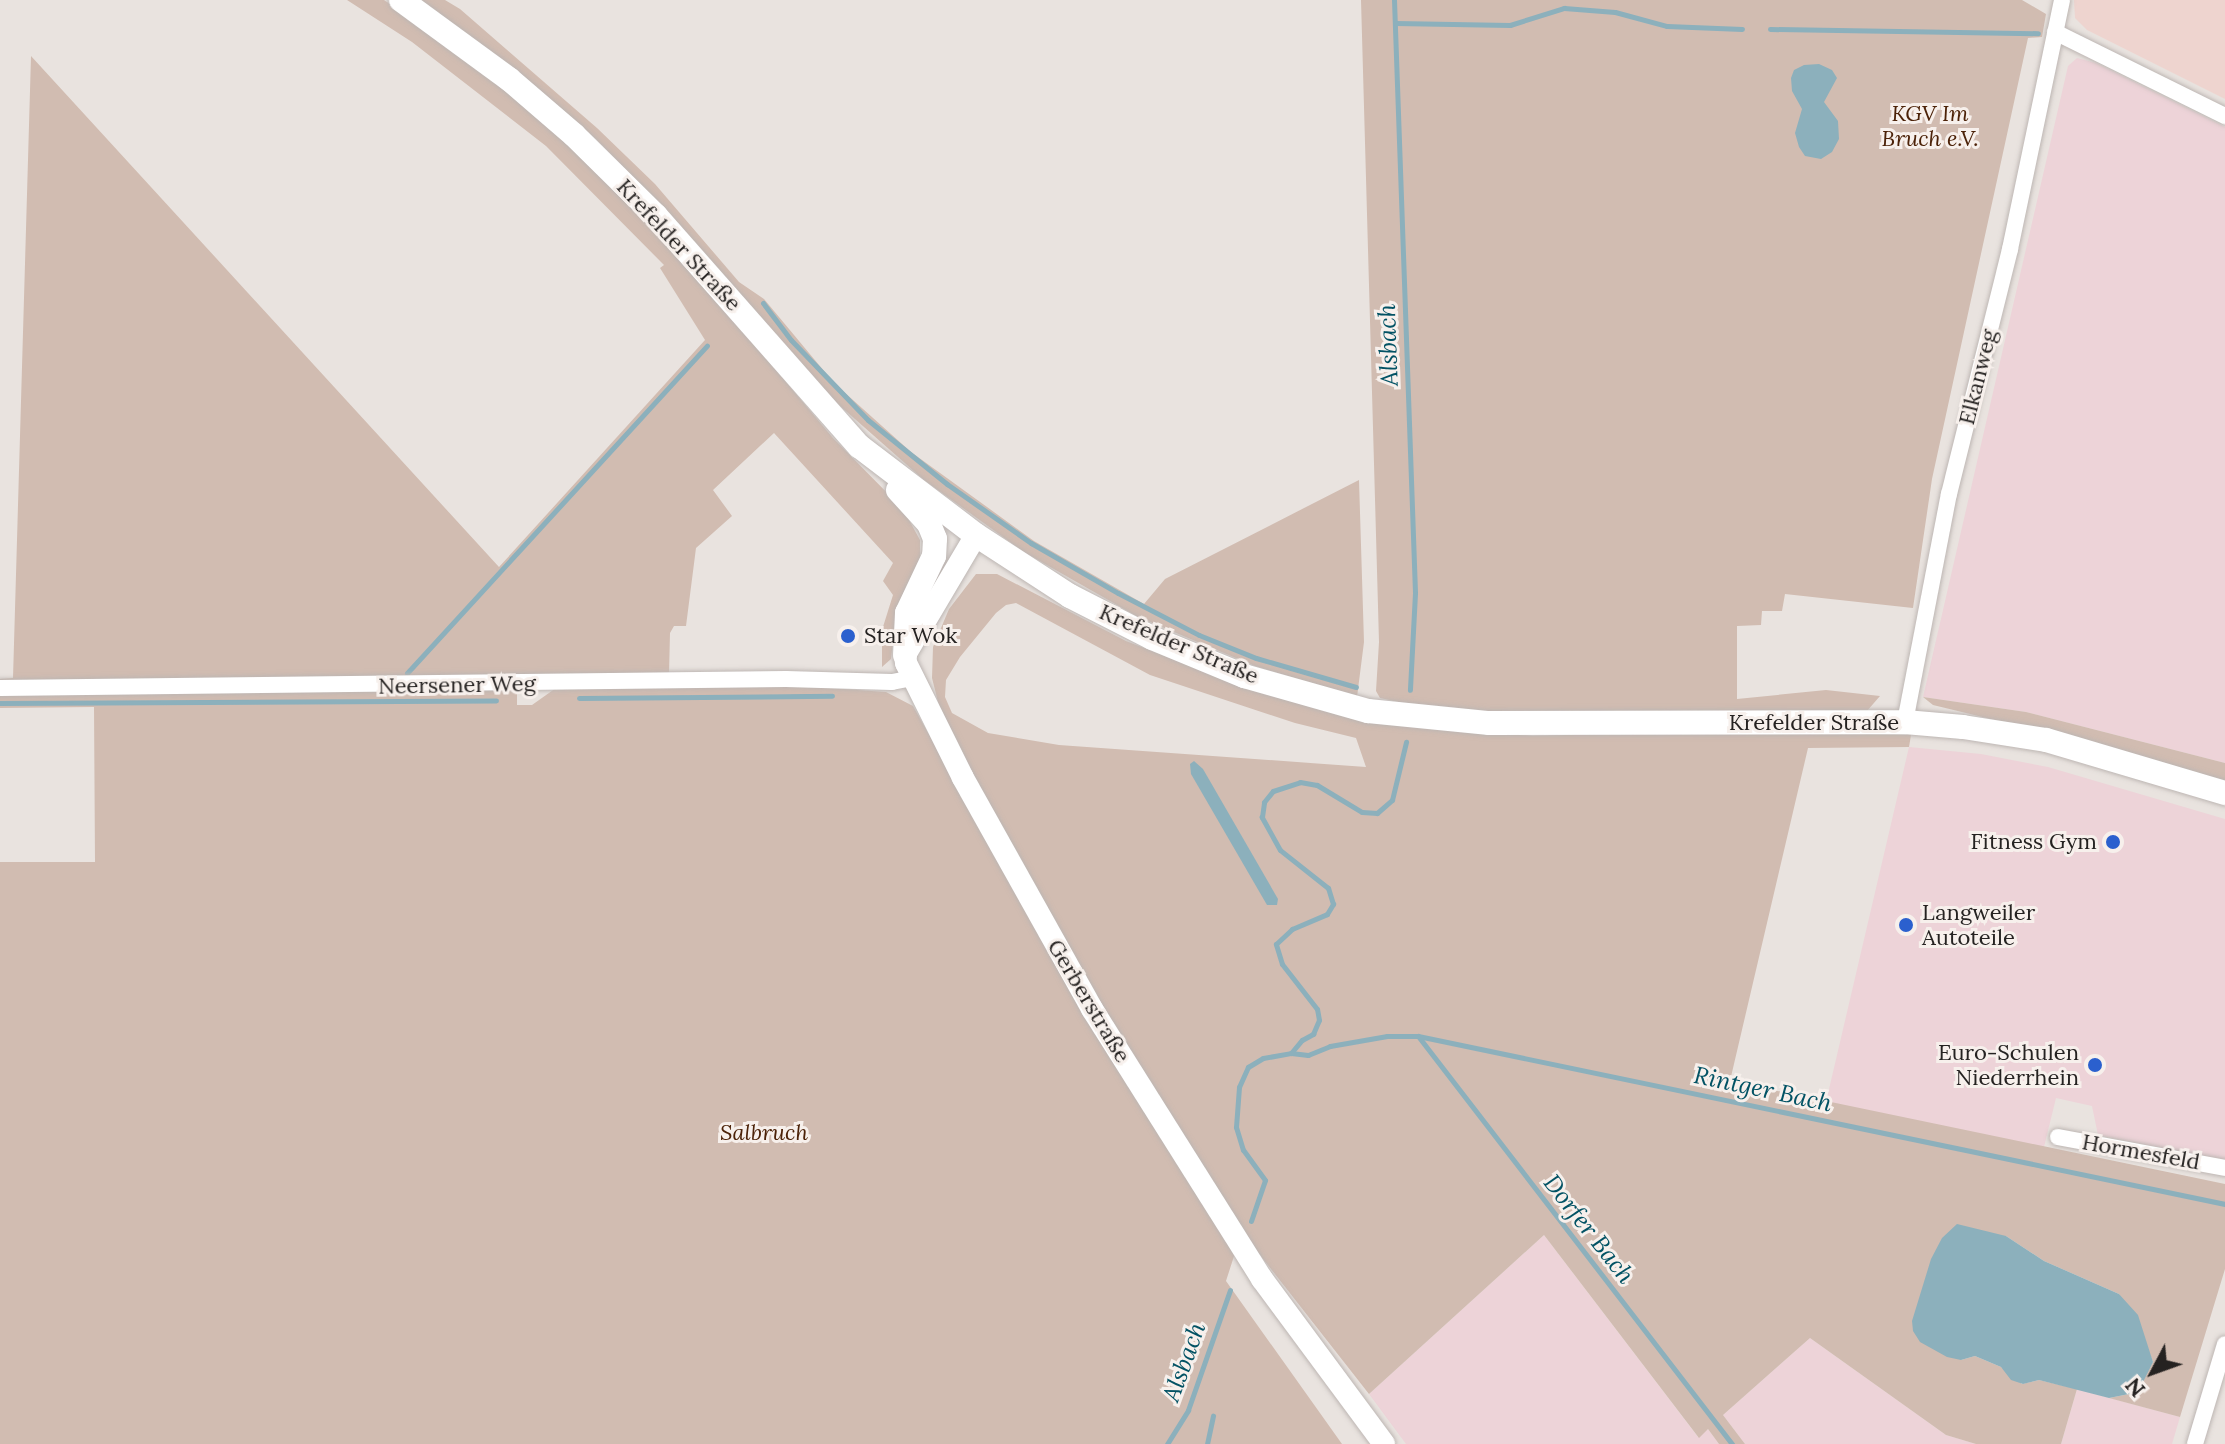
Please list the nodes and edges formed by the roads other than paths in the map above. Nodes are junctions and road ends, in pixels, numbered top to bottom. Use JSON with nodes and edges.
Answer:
{"nodes":[{"id":1,"x":401,"y":0,"type":"edge"},
{"id":2,"x":2062,"y":0,"type":"edge"},
{"id":3,"x":2055,"y":32,"type":"junction"},
{"id":4,"x":2225,"y":116,"type":"edge"},
{"id":5,"x":859,"y":446,"type":"junction"},
{"id":6,"x":976,"y":535,"type":"junction"},
{"id":7,"x":909,"y":666,"type":"junction"},
{"id":8,"x":0,"y":688,"type":"edge"},
{"id":9,"x":1905,"y":722,"type":"junction"},
{"id":10,"x":2225,"y":793,"type":"edge"},
{"id":11,"x":2058,"y":1137,"type":"dead end"},
{"id":12,"x":2225,"y":1168,"type":"edge"},
{"id":13,"x":2225,"y":1344,"type":"edge"},
{"id":14,"x":1384,"y":1444,"type":"edge"},
{"id":15,"x":2195,"y":1444,"type":"edge"}],
"edges":[{"from":1,"to":5,"type":"main road","name":"Krefelder Straße"},
{"from":2,"to":3,"type":"street","name":"Elkanweg"},
{"from":3,"to":4,"type":"street"},
{"from":3,"to":9,"type":"street","name":"Elkanweg"},
{"from":5,"to":6,"type":"main road","name":"Krefelder Straße"},
{"from":5,"to":7,"type":"main road"},
{"from":6,"to":7,"type":"street"},
{"from":6,"to":9,"type":"main road","name":"Krefelder Straße"},
{"from":7,"to":8,"type":"street","name":"Neersener Weg"},
{"from":7,"to":14,"type":"street","name":"Gerberstraße"},
{"from":9,"to":10,"type":"main road","name":"Krefelder Straße"},
{"from":11,"to":12,"type":"street","name":"Hormesfeld"},
{"from":13,"to":15,"type":"street"}]}
